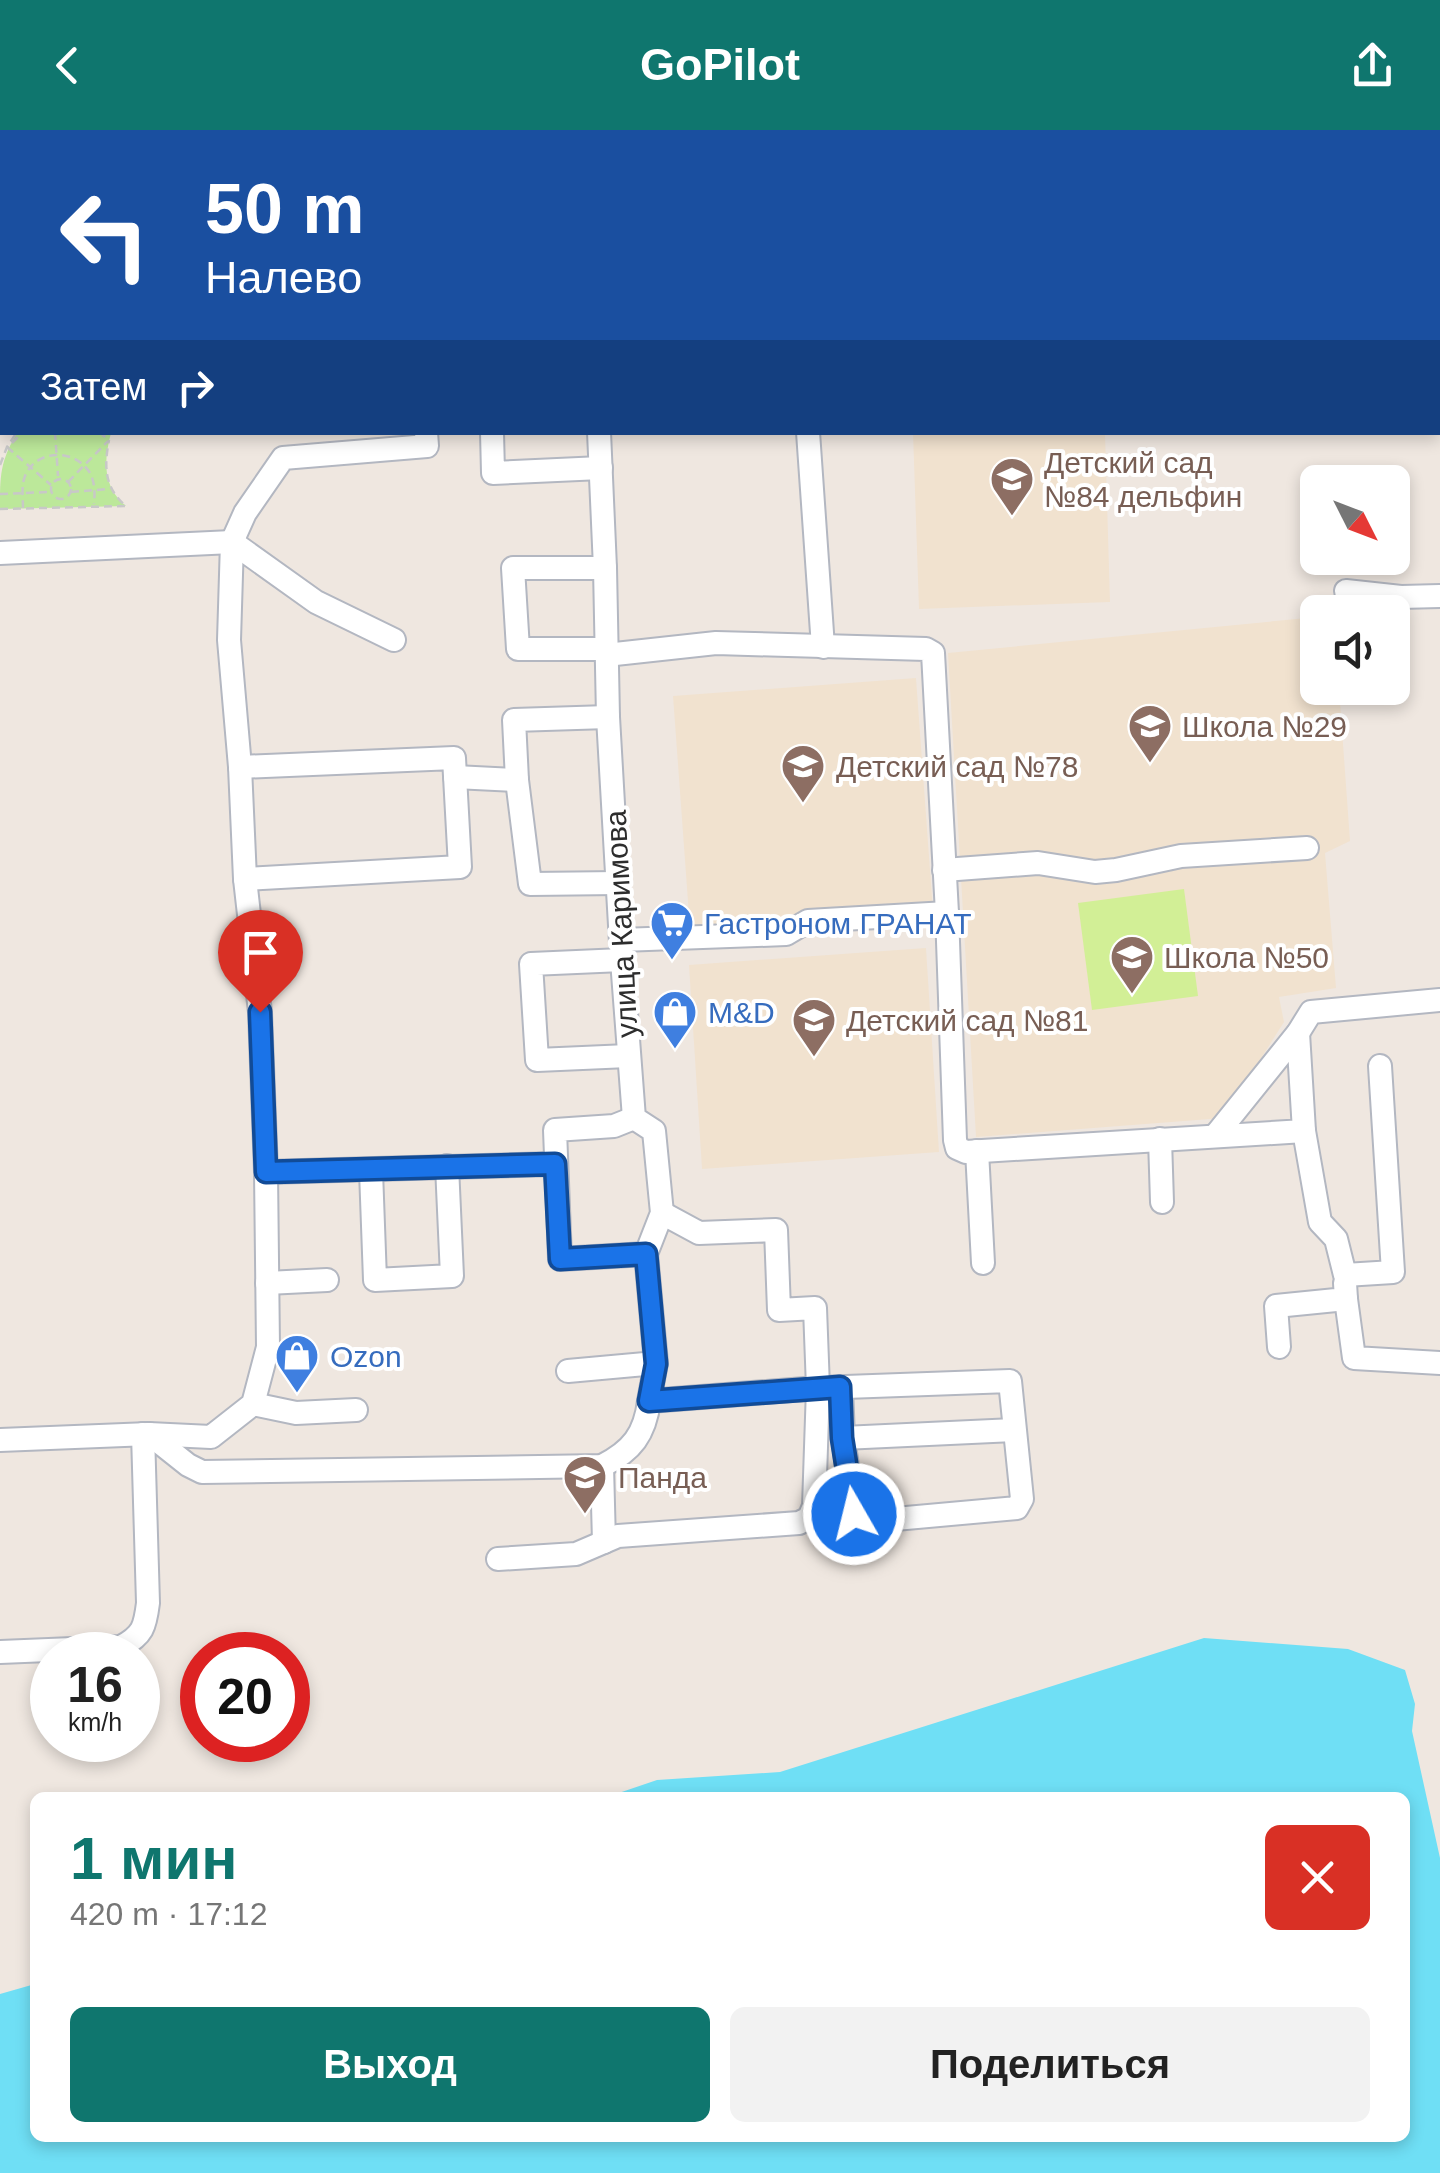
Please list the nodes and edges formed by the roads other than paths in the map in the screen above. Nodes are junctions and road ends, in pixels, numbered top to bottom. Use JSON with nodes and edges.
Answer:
{"nodes":[{"id":1,"x":426,"y":435,"type":"edge"},
{"id":2,"x":492,"y":435,"type":"edge"},
{"id":3,"x":599,"y":435,"type":"edge"},
{"id":4,"x":808,"y":435,"type":"edge"},
{"id":5,"x":601,"y":468,"type":"junction"},
{"id":6,"x":232,"y":542,"type":"junction"},
{"id":7,"x":0,"y":554,"type":"edge"},
{"id":8,"x":605,"y":568,"type":"junction"},
{"id":9,"x":1346,"y":591,"type":"dead end"},
{"id":10,"x":1440,"y":596,"type":"edge"},
{"id":11,"x":394,"y":640,"type":"dead end"},
{"id":12,"x":823,"y":647,"type":"junction"},
{"id":13,"x":606,"y":652,"type":"junction"},
{"id":14,"x":608,"y":717,"type":"junction"},
{"id":15,"x":240,"y":768,"type":"junction"},
{"id":16,"x":455,"y":777,"type":"junction"},
{"id":17,"x":517,"y":780,"type":"junction"},
{"id":18,"x":1307,"y":848,"type":"dead end"},
{"id":19,"x":944,"y":870,"type":"junction"},
{"id":20,"x":245,"y":879,"type":"junction"},
{"id":21,"x":618,"y":882,"type":"junction"},
{"id":22,"x":947,"y":912,"type":"junction"},
{"id":23,"x":622,"y":950,"type":"junction"},
{"id":24,"x":1440,"y":1000,"type":"edge"},
{"id":25,"x":1298,"y":1033,"type":"junction"},
{"id":26,"x":628,"y":1056,"type":"junction"},
{"id":27,"x":1380,"y":1066,"type":"dead end"},
{"id":28,"x":634,"y":1118,"type":"junction"},
{"id":29,"x":1304,"y":1131,"type":"junction"},
{"id":30,"x":1214,"y":1136,"type":"junction"},
{"id":31,"x":1160,"y":1139,"type":"junction"},
{"id":32,"x":967,"y":1149,"type":"junction"},
{"id":33,"x":555,"y":1164,"type":"junction"},
{"id":34,"x":447,"y":1166,"type":"junction"},
{"id":35,"x":371,"y":1171,"type":"junction"},
{"id":36,"x":266,"y":1172,"type":"junction"},
{"id":37,"x":1162,"y":1202,"type":"dead end"},
{"id":38,"x":662,"y":1214,"type":"junction"},
{"id":39,"x":646,"y":1254,"type":"junction"},
{"id":40,"x":983,"y":1263,"type":"dead end"},
{"id":41,"x":327,"y":1280,"type":"dead end"},
{"id":42,"x":267,"y":1283,"type":"junction"},
{"id":43,"x":1345,"y":1287,"type":"junction"},
{"id":44,"x":1279,"y":1346,"type":"dead end"},
{"id":45,"x":1440,"y":1363,"type":"edge"},
{"id":46,"x":656,"y":1364,"type":"junction"},
{"id":47,"x":568,"y":1370,"type":"dead end"},
{"id":48,"x":829,"y":1388,"type":"junction"},
{"id":49,"x":649,"y":1401,"type":"junction"},
{"id":50,"x":254,"y":1404,"type":"junction"},
{"id":51,"x":356,"y":1410,"type":"dead end"},
{"id":52,"x":1014,"y":1430,"type":"junction"},
{"id":53,"x":146,"y":1434,"type":"junction"},
{"id":54,"x":842,"y":1438,"type":"junction"},
{"id":55,"x":0,"y":1440,"type":"edge"},
{"id":56,"x":602,"y":1466,"type":"junction"},
{"id":57,"x":604,"y":1542,"type":"junction"},
{"id":58,"x":498,"y":1558,"type":"dead end"},
{"id":59,"x":0,"y":1652,"type":"edge"}],
"edges":[{"from":1,"to":6,"type":"street"},
{"from":2,"to":5,"type":"street"},
{"from":3,"to":5,"type":"street","name":"улица Каримова"},
{"from":4,"to":12,"type":"street"},
{"from":5,"to":8,"type":"street","name":"улица Каримова"},
{"from":6,"to":7,"type":"street"},
{"from":6,"to":11,"type":"street"},
{"from":6,"to":15,"type":"street"},
{"from":8,"to":13,"type":"street","name":"улица Каримова"},
{"from":8,"to":13,"type":"street"},
{"from":9,"to":10,"type":"street"},
{"from":12,"to":13,"type":"street"},
{"from":12,"to":19,"type":"street"},
{"from":13,"to":14,"type":"street","name":"улица Каримова"},
{"from":14,"to":17,"type":"street"},
{"from":14,"to":21,"type":"street","name":"улица Каримова"},
{"from":15,"to":16,"type":"street"},
{"from":15,"to":20,"type":"street"},
{"from":16,"to":17,"type":"street"},
{"from":16,"to":20,"type":"street"},
{"from":17,"to":21,"type":"street"},
{"from":18,"to":19,"type":"street"},
{"from":19,"to":22,"type":"street"},
{"from":20,"to":36,"type":"street"},
{"from":21,"to":23,"type":"street","name":"улица Каримова"},
{"from":22,"to":23,"type":"street"},
{"from":22,"to":32,"type":"street"},
{"from":23,"to":26,"type":"street","name":"улица Каримова"},
{"from":23,"to":26,"type":"street"},
{"from":24,"to":25,"type":"street"},
{"from":25,"to":29,"type":"street"},
{"from":25,"to":30,"type":"street"},
{"from":26,"to":28,"type":"street","name":"улица Каримова"},
{"from":27,"to":43,"type":"street"},
{"from":28,"to":33,"type":"street"},
{"from":28,"to":38,"type":"street","name":"улица Каримова"},
{"from":29,"to":30,"type":"street"},
{"from":29,"to":43,"type":"street"},
{"from":30,"to":31,"type":"street"},
{"from":31,"to":32,"type":"street"},
{"from":31,"to":37,"type":"street"},
{"from":32,"to":40,"type":"street"},
{"from":33,"to":34,"type":"street"},
{"from":33,"to":39,"type":"street"},
{"from":34,"to":35,"type":"street"},
{"from":34,"to":35,"type":"street"},
{"from":35,"to":36,"type":"street"},
{"from":36,"to":42,"type":"street"},
{"from":38,"to":39,"type":"street","name":"улица Каримова"},
{"from":38,"to":48,"type":"street"},
{"from":39,"to":46,"type":"street","name":"улица Каримова"},
{"from":41,"to":42,"type":"street"},
{"from":42,"to":50,"type":"street"},
{"from":43,"to":44,"type":"street"},
{"from":43,"to":45,"type":"street"},
{"from":46,"to":47,"type":"street"},
{"from":46,"to":49,"type":"street","name":"улица Каримова"},
{"from":48,"to":49,"type":"street"},
{"from":48,"to":52,"type":"street"},
{"from":48,"to":54,"type":"street"},
{"from":48,"to":57,"type":"street"},
{"from":49,"to":56,"type":"street","name":"улица Каримова"},
{"from":50,"to":51,"type":"street"},
{"from":50,"to":53,"type":"street"},
{"from":52,"to":54,"type":"street"},
{"from":52,"to":54,"type":"street"},
{"from":53,"to":55,"type":"street"},
{"from":53,"to":56,"type":"street"},
{"from":53,"to":59,"type":"street"},
{"from":56,"to":57,"type":"street"},
{"from":57,"to":58,"type":"street"}]}
